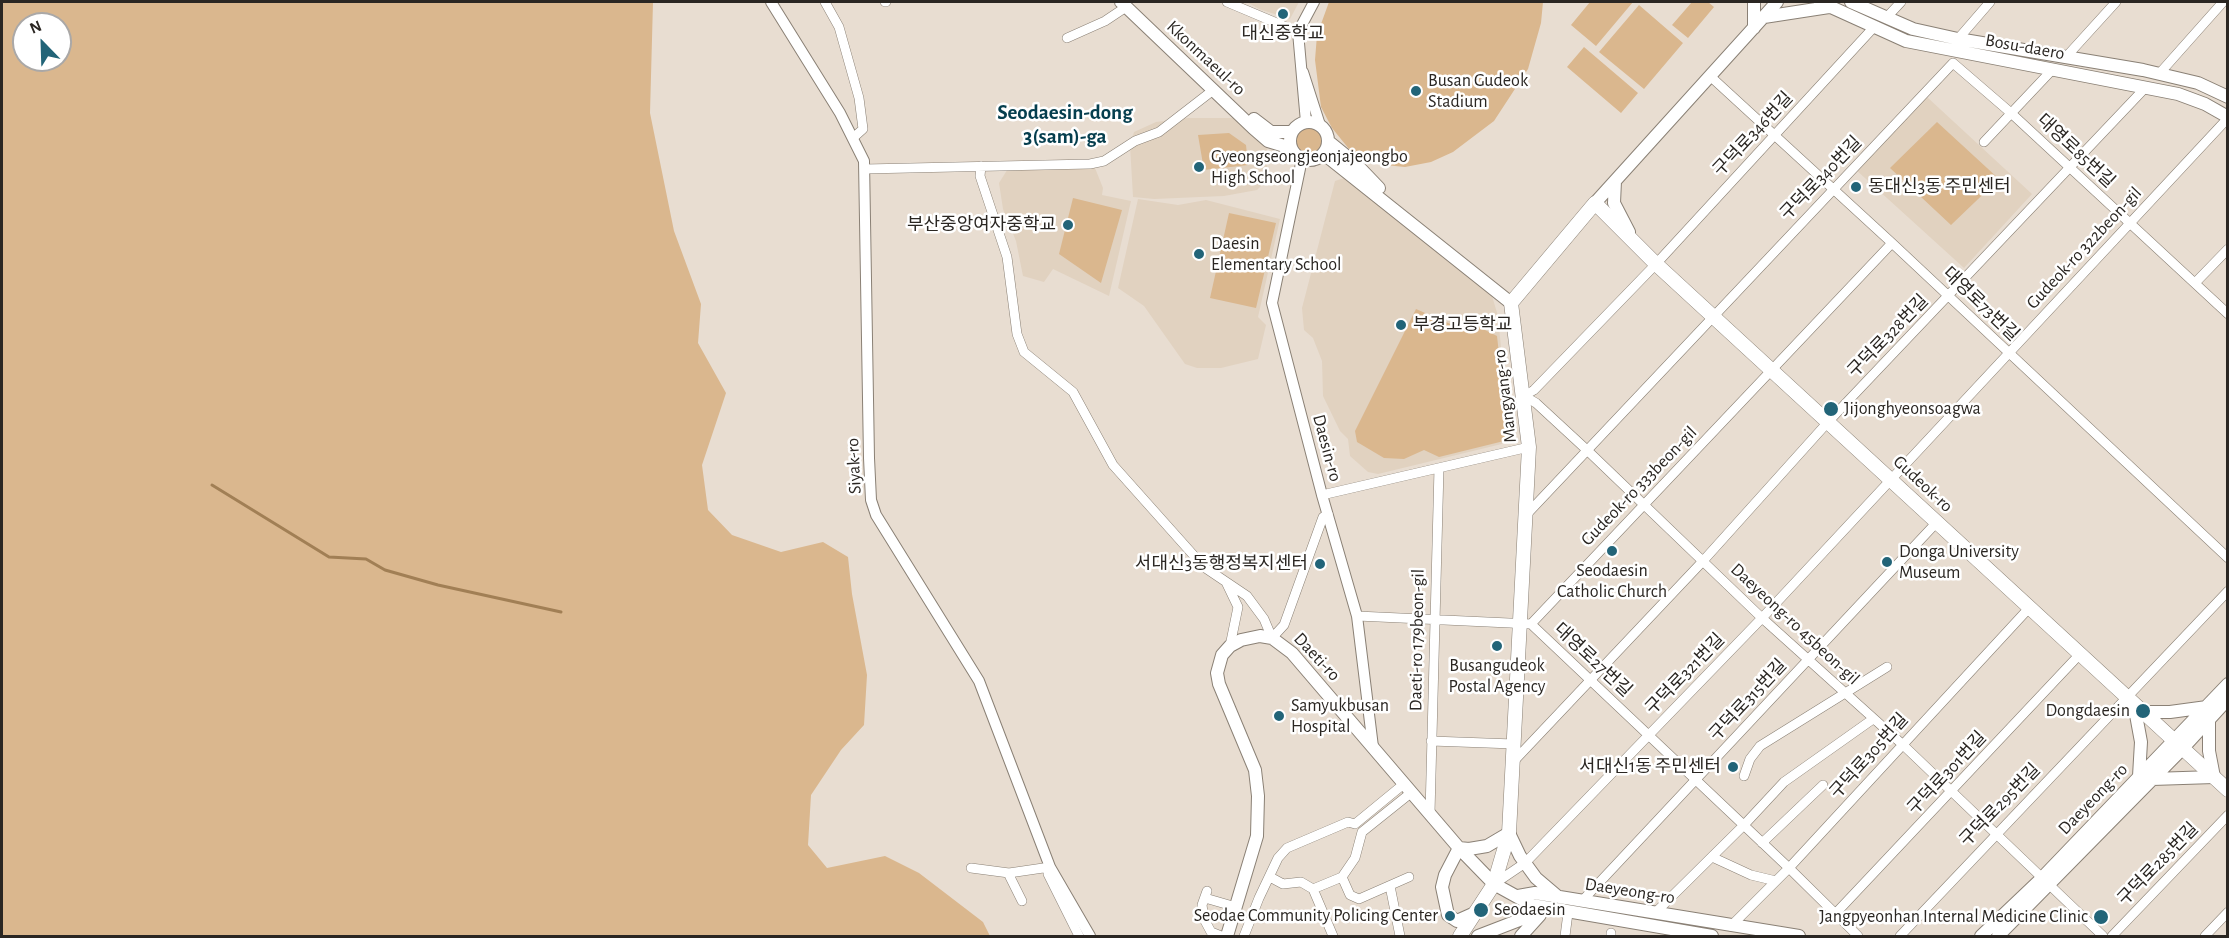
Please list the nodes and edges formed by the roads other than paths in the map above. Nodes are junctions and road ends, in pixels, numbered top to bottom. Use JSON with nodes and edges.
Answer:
{"nodes":[{"id":1,"x":771,"y":2,"type":"edge"},
{"id":2,"x":825,"y":2,"type":"edge"},
{"id":3,"x":1227,"y":2,"type":"edge"},
{"id":4,"x":1314,"y":2,"type":"edge"},
{"id":5,"x":1754,"y":2,"type":"edge"},
{"id":6,"x":1777,"y":2,"type":"edge"},
{"id":7,"x":1851,"y":2,"type":"edge"},
{"id":8,"x":1901,"y":2,"type":"edge"},
{"id":9,"x":1990,"y":2,"type":"edge"},
{"id":10,"x":2115,"y":2,"type":"edge"},
{"id":11,"x":2223,"y":2,"type":"edge"},
{"id":12,"x":1124,"y":4,"type":"edge"},
{"id":13,"x":1824,"y":4,"type":"edge"},
{"id":14,"x":1764,"y":17,"type":"junction"},
{"id":15,"x":1887,"y":17,"type":"junction"},
{"id":16,"x":1874,"y":27,"type":"junction"},
{"id":17,"x":1754,"y":28,"type":"junction"},
{"id":18,"x":1298,"y":32,"type":"junction"},
{"id":19,"x":1067,"y":38,"type":"dead end"},
{"id":20,"x":1958,"y":39,"type":"junction"},
{"id":21,"x":1973,"y":41,"type":"junction"},
{"id":22,"x":1969,"y":55,"type":"junction"},
{"id":23,"x":2066,"y":57,"type":"junction"},
{"id":24,"x":1954,"y":58,"type":"junction"},
{"id":25,"x":1302,"y":69,"type":"junction"},
{"id":26,"x":2052,"y":70,"type":"junction"},
{"id":27,"x":2159,"y":74,"type":"junction"},
{"id":28,"x":1710,"y":76,"type":"junction"},
{"id":29,"x":2146,"y":87,"type":"junction"},
{"id":30,"x":1212,"y":91,"type":"junction"},
{"id":31,"x":2228,"y":97,"type":"edge"},
{"id":32,"x":2011,"y":113,"type":"junction"},
{"id":33,"x":1242,"y":115,"type":"junction"},
{"id":34,"x":2228,"y":117,"type":"edge"},
{"id":35,"x":1306,"y":122,"type":"junction"},
{"id":36,"x":1320,"y":125,"type":"junction"},
{"id":37,"x":1292,"y":132,"type":"junction"},
{"id":38,"x":1774,"y":135,"type":"junction"},
{"id":39,"x":853,"y":138,"type":"junction"},
{"id":40,"x":1329,"y":142,"type":"junction"},
{"id":41,"x":1984,"y":142,"type":"dead end"},
{"id":42,"x":1291,"y":148,"type":"junction"},
{"id":43,"x":1324,"y":154,"type":"junction"},
{"id":44,"x":1302,"y":159,"type":"junction"},
{"id":45,"x":981,"y":166,"type":"junction"},
{"id":46,"x":2069,"y":167,"type":"junction"},
{"id":47,"x":865,"y":169,"type":"junction"},
{"id":48,"x":1615,"y":181,"type":"junction"},
{"id":49,"x":1833,"y":190,"type":"junction"},
{"id":50,"x":1595,"y":203,"type":"junction"},
{"id":51,"x":2130,"y":223,"type":"junction"},
{"id":52,"x":1427,"y":235,"type":"junction"},
{"id":53,"x":1635,"y":243,"type":"junction"},
{"id":54,"x":1892,"y":243,"type":"junction"},
{"id":55,"x":2228,"y":249,"type":"edge"},
{"id":56,"x":1656,"y":264,"type":"junction"},
{"id":57,"x":2195,"y":283,"type":"junction"},
{"id":58,"x":1949,"y":297,"type":"junction"},
{"id":59,"x":1511,"y":303,"type":"junction"},
{"id":60,"x":2228,"y":314,"type":"edge"},
{"id":61,"x":1712,"y":316,"type":"junction"},
{"id":62,"x":2008,"y":354,"type":"junction"},
{"id":63,"x":1772,"y":370,"type":"junction"},
{"id":64,"x":1524,"y":396,"type":"junction"},
{"id":65,"x":1828,"y":422,"type":"junction"},
{"id":66,"x":1529,"y":447,"type":"junction"},
{"id":67,"x":1588,"y":451,"type":"junction"},
{"id":68,"x":1439,"y":468,"type":"junction"},
{"id":69,"x":1890,"y":478,"type":"junction"},
{"id":70,"x":1322,"y":495,"type":"junction"},
{"id":71,"x":1644,"y":504,"type":"junction"},
{"id":72,"x":1328,"y":514,"type":"junction"},
{"id":73,"x":1527,"y":514,"type":"junction"},
{"id":74,"x":1937,"y":522,"type":"junction"},
{"id":75,"x":2228,"y":558,"type":"edge"},
{"id":76,"x":1703,"y":561,"type":"junction"},
{"id":77,"x":1223,"y":578,"type":"junction"},
{"id":78,"x":2228,"y":591,"type":"edge"},
{"id":79,"x":2030,"y":608,"type":"junction"},
{"id":80,"x":1358,"y":616,"type":"junction"},
{"id":81,"x":1762,"y":618,"type":"junction"},
{"id":82,"x":1434,"y":620,"type":"junction"},
{"id":83,"x":1526,"y":624,"type":"junction"},
{"id":84,"x":1272,"y":638,"type":"junction"},
{"id":85,"x":1230,"y":646,"type":"junction"},
{"id":86,"x":2080,"y":654,"type":"junction"},
{"id":87,"x":1808,"y":660,"type":"junction"},
{"id":88,"x":1887,"y":668,"type":"dead end"},
{"id":89,"x":1590,"y":680,"type":"junction"},
{"id":90,"x":2228,"y":684,"type":"edge"},
{"id":91,"x":1844,"y":693,"type":"junction"},
{"id":92,"x":2228,"y":699,"type":"edge"},
{"id":93,"x":2135,"y":704,"type":"junction"},
{"id":94,"x":2208,"y":712,"type":"junction"},
{"id":95,"x":1873,"y":719,"type":"junction"},
{"id":96,"x":1649,"y":735,"type":"junction"},
{"id":97,"x":1431,"y":741,"type":"junction"},
{"id":98,"x":1514,"y":744,"type":"junction"},
{"id":99,"x":1902,"y":744,"type":"junction"},
{"id":100,"x":2179,"y":744,"type":"junction"},
{"id":101,"x":1373,"y":747,"type":"junction"},
{"id":102,"x":1513,"y":762,"type":"junction"},
{"id":103,"x":1744,"y":776,"type":"dead end"},
{"id":104,"x":2214,"y":777,"type":"junction"},
{"id":105,"x":2139,"y":778,"type":"junction"},
{"id":106,"x":2152,"y":779,"type":"junction"},
{"id":107,"x":1696,"y":780,"type":"junction"},
{"id":108,"x":1823,"y":785,"type":"dead end"},
{"id":109,"x":1408,"y":788,"type":"junction"},
{"id":110,"x":2228,"y":790,"type":"edge"},
{"id":111,"x":1952,"y":792,"type":"junction"},
{"id":112,"x":1430,"y":813,"type":"junction"},
{"id":113,"x":2228,"y":815,"type":"edge"},
{"id":114,"x":1744,"y":825,"type":"junction"},
{"id":115,"x":1996,"y":832,"type":"junction"},
{"id":116,"x":1509,"y":833,"type":"junction"},
{"id":117,"x":1762,"y":843,"type":"junction"},
{"id":118,"x":1459,"y":848,"type":"junction"},
{"id":119,"x":1712,"y":856,"type":"junction"},
{"id":120,"x":1525,"y":862,"type":"junction"},
{"id":121,"x":1047,"y":867,"type":"junction"},
{"id":122,"x":971,"y":868,"type":"dead end"},
{"id":123,"x":1790,"y":868,"type":"junction"},
{"id":124,"x":1008,"y":873,"type":"junction"},
{"id":125,"x":1270,"y":877,"type":"junction"},
{"id":126,"x":1342,"y":877,"type":"junction"},
{"id":127,"x":1410,"y":877,"type":"dead end"},
{"id":128,"x":1776,"y":881,"type":"junction"},
{"id":129,"x":2044,"y":882,"type":"junction"},
{"id":130,"x":1494,"y":884,"type":"junction"},
{"id":131,"x":1390,"y":886,"type":"junction"},
{"id":132,"x":1313,"y":889,"type":"junction"},
{"id":133,"x":1518,"y":896,"type":"junction"},
{"id":134,"x":1559,"y":897,"type":"junction"},
{"id":135,"x":1022,"y":901,"type":"dead end"},
{"id":136,"x":1582,"y":901,"type":"junction"},
{"id":137,"x":1236,"y":907,"type":"junction"},
{"id":138,"x":1548,"y":909,"type":"junction"},
{"id":139,"x":2228,"y":912,"type":"edge"},
{"id":140,"x":1475,"y":913,"type":"junction"},
{"id":141,"x":1568,"y":913,"type":"junction"},
{"id":142,"x":1654,"y":913,"type":"junction"},
{"id":143,"x":1836,"y":913,"type":"junction"},
{"id":144,"x":1731,"y":926,"type":"junction"},
{"id":145,"x":1079,"y":936,"type":"edge"},
{"id":146,"x":1090,"y":936,"type":"edge"},
{"id":147,"x":1221,"y":936,"type":"edge"},
{"id":148,"x":1227,"y":936,"type":"edge"},
{"id":149,"x":1244,"y":936,"type":"edge"},
{"id":150,"x":1333,"y":936,"type":"edge"},
{"id":151,"x":1400,"y":936,"type":"edge"},
{"id":152,"x":1460,"y":936,"type":"edge"},
{"id":153,"x":1478,"y":936,"type":"edge"},
{"id":154,"x":1521,"y":936,"type":"edge"},
{"id":155,"x":1565,"y":936,"type":"edge"},
{"id":156,"x":1712,"y":936,"type":"edge"},
{"id":157,"x":1799,"y":936,"type":"edge"},
{"id":158,"x":1858,"y":936,"type":"edge"},
{"id":159,"x":1900,"y":936,"type":"edge"},
{"id":160,"x":1981,"y":936,"type":"edge"},
{"id":161,"x":1998,"y":936,"type":"edge"},
{"id":162,"x":2103,"y":936,"type":"edge"},
{"id":163,"x":2112,"y":936,"type":"edge"},
{"id":164,"x":2205,"y":936,"type":"edge"}],
"edges":[{"from":1,"to":39,"type":"street","name":"Siyak-ro"},
{"from":2,"to":39,"type":"street"},
{"from":3,"to":18,"type":"street"},
{"from":4,"to":18,"type":"street"},
{"from":5,"to":17,"type":"main road"},
{"from":6,"to":14,"type":"main road"},
{"from":7,"to":15,"type":"main road","name":"Bosu-daero"},
{"from":8,"to":15,"type":"street"},
{"from":9,"to":20,"type":"street"},
{"from":10,"to":23,"type":"street"},
{"from":11,"to":27,"type":"street"},
{"from":12,"to":19,"type":"street"},
{"from":12,"to":30,"type":"main road","name":"Kkonmaeul-ro"},
{"from":13,"to":14,"type":"main road"},
{"from":13,"to":16,"type":"main road","name":"Bosu-daero"},
{"from":14,"to":17,"type":"main road"},
{"from":15,"to":20,"type":"main road","name":"Bosu-daero"},
{"from":16,"to":24,"type":"main road","name":"Bosu-daero"},
{"from":16,"to":38,"type":"street","name":"구덕로346번길"},
{"from":17,"to":28,"type":"main road"},
{"from":18,"to":25,"type":"street"},
{"from":20,"to":21,"type":"main road","name":"Bosu-daero"},
{"from":21,"to":22,"type":"main road"},
{"from":21,"to":23,"type":"main road","name":"Bosu-daero"},
{"from":22,"to":24,"type":"main road","name":"Bosu-daero"},
{"from":22,"to":26,"type":"main road","name":"Bosu-daero"},
{"from":23,"to":27,"type":"main road","name":"Bosu-daero"},
{"from":24,"to":32,"type":"street","name":"대영로85번길"},
{"from":24,"to":49,"type":"street","name":"구덕로340번길"},
{"from":25,"to":35,"type":"street"},
{"from":25,"to":36,"type":"street"},
{"from":26,"to":29,"type":"main road","name":"Bosu-daero"},
{"from":26,"to":32,"type":"street"},
{"from":27,"to":31,"type":"main road","name":"Bosu-daero"},
{"from":28,"to":38,"type":"street","name":"대영로73번길"},
{"from":28,"to":48,"type":"main road"},
{"from":29,"to":34,"type":"main road","name":"Bosu-daero"},
{"from":29,"to":46,"type":"street","name":"구덕로328번길"},
{"from":30,"to":33,"type":"main road","name":"Kkonmaeul-ro"},
{"from":30,"to":45,"type":"street"},
{"from":32,"to":41,"type":"street"},
{"from":32,"to":46,"type":"street","name":"대영로85번길"},
{"from":33,"to":37,"type":"main road","name":"Kkonmaeul-ro"},
{"from":33,"to":42,"type":"main road","name":"Kkonmaeul-ro"},
{"from":34,"to":51,"type":"street","name":"Gudeok-ro 322beon-gil"},
{"from":35,"to":36,"type":"main road"},
{"from":35,"to":37,"type":"main road"},
{"from":36,"to":40,"type":"main road"},
{"from":37,"to":42,"type":"main road"},
{"from":38,"to":49,"type":"street","name":"대영로73번길"},
{"from":38,"to":56,"type":"street","name":"구덕로346번길"},
{"from":39,"to":47,"type":"street","name":"Siyak-ro"},
{"from":40,"to":43,"type":"main road"},
{"from":40,"to":52,"type":"main road"},
{"from":42,"to":44,"type":"main road","name":"Kkonmaeul-ro"},
{"from":43,"to":44,"type":"main road"},
{"from":43,"to":52,"type":"main road"},
{"from":44,"to":70,"type":"street","name":"Daesin-ro"},
{"from":45,"to":47,"type":"street"},
{"from":45,"to":77,"type":"street"},
{"from":46,"to":51,"type":"street","name":"대영로85번길"},
{"from":46,"to":58,"type":"street","name":"구덕로328번길"},
{"from":47,"to":121,"type":"street","name":"Siyak-ro"},
{"from":48,"to":50,"type":"main road"},
{"from":48,"to":53,"type":"main road"},
{"from":49,"to":54,"type":"street","name":"대영로73번길"},
{"from":49,"to":61,"type":"street","name":"구덕로340번길"},
{"from":50,"to":53,"type":"main road","name":"Gudeok-ro"},
{"from":50,"to":59,"type":"main road"},
{"from":51,"to":57,"type":"street","name":"대영로85번길"},
{"from":51,"to":62,"type":"street","name":"Gudeok-ro 322beon-gil"},
{"from":52,"to":59,"type":"main road"},
{"from":53,"to":56,"type":"main road","name":"Gudeok-ro"},
{"from":54,"to":58,"type":"street","name":"대영로73번길"},
{"from":54,"to":63,"type":"street","name":"Gudeok-ro 333beon-gil"},
{"from":55,"to":57,"type":"street"},
{"from":56,"to":61,"type":"main road","name":"Gudeok-ro"},
{"from":56,"to":64,"type":"street","name":"구덕로346번길"},
{"from":57,"to":60,"type":"street","name":"대영로85번길"},
{"from":58,"to":62,"type":"street","name":"대영로73번길"},
{"from":58,"to":65,"type":"street","name":"구덕로328번길"},
{"from":59,"to":64,"type":"main road","name":"Mangyang-ro"},
{"from":61,"to":63,"type":"main road","name":"Gudeok-ro"},
{"from":61,"to":67,"type":"street","name":"구덕로340번길"},
{"from":62,"to":69,"type":"street","name":"Gudeok-ro 322beon-gil"},
{"from":62,"to":75,"type":"street","name":"대영로73번길"},
{"from":63,"to":65,"type":"main road","name":"Gudeok-ro"},
{"from":63,"to":71,"type":"street","name":"Gudeok-ro 333beon-gil"},
{"from":64,"to":66,"type":"main road","name":"Mangyang-ro"},
{"from":64,"to":67,"type":"street","name":"Daeyeong-ro 45beon-gil"},
{"from":65,"to":69,"type":"main road","name":"Gudeok-ro"},
{"from":65,"to":76,"type":"street","name":"구덕로328번길"},
{"from":66,"to":68,"type":"street"},
{"from":66,"to":73,"type":"main road","name":"Mangyang-ro"},
{"from":67,"to":71,"type":"street","name":"Daeyeong-ro 45beon-gil"},
{"from":67,"to":73,"type":"street","name":"구덕로340번길"},
{"from":68,"to":70,"type":"street"},
{"from":68,"to":82,"type":"street","name":"Daeti-ro 179beon-gil"},
{"from":69,"to":74,"type":"main road","name":"Gudeok-ro"},
{"from":69,"to":81,"type":"street","name":"구덕로321번길"},
{"from":70,"to":72,"type":"street","name":"Daesin-ro"},
{"from":71,"to":76,"type":"street","name":"Daeyeong-ro 45beon-gil"},
{"from":71,"to":83,"type":"street","name":"Gudeok-ro 333beon-gil"},
{"from":72,"to":80,"type":"street","name":"Daesin-ro"},
{"from":72,"to":84,"type":"street"},
{"from":73,"to":83,"type":"main road","name":"Mangyang-ro"},
{"from":74,"to":79,"type":"main road","name":"Gudeok-ro"},
{"from":74,"to":87,"type":"street","name":"구덕로315번길"},
{"from":76,"to":81,"type":"street","name":"Daeyeong-ro 45beon-gil"},
{"from":76,"to":89,"type":"street","name":"구덕로328번길"},
{"from":77,"to":84,"type":"street"},
{"from":77,"to":85,"type":"street"},
{"from":78,"to":93,"type":"street","name":"구덕로295번길"},
{"from":79,"to":86,"type":"main road","name":"Gudeok-ro"},
{"from":79,"to":99,"type":"street","name":"구덕로305번길"},
{"from":80,"to":82,"type":"street"},
{"from":80,"to":101,"type":"street","name":"Daesin-ro"},
{"from":81,"to":87,"type":"street","name":"Daeyeong-ro 45beon-gil"},
{"from":81,"to":96,"type":"street","name":"구덕로321번길"},
{"from":82,"to":83,"type":"street"},
{"from":82,"to":97,"type":"street","name":"Daeti-ro 179beon-gil"},
{"from":83,"to":89,"type":"street","name":"대영로27번길"},
{"from":83,"to":98,"type":"main road","name":"Mangyang-ro"},
{"from":84,"to":85,"type":"main road","name":"Daeti-ro"},
{"from":84,"to":101,"type":"main road","name":"Daeti-ro"},
{"from":85,"to":137,"type":"main road"},
{"from":86,"to":93,"type":"main road","name":"Gudeok-ro"},
{"from":86,"to":111,"type":"street","name":"구덕로301번길"},
{"from":87,"to":91,"type":"street","name":"Daeyeong-ro 45beon-gil"},
{"from":87,"to":107,"type":"street","name":"구덕로315번길"},
{"from":88,"to":91,"type":"street"},
{"from":89,"to":96,"type":"street","name":"대영로27번길"},
{"from":89,"to":102,"type":"street","name":"구덕로328번길"},
{"from":90,"to":94,"type":"main road","name":"Daeyeong-ro"},
{"from":91,"to":95,"type":"street","name":"Daeyeong-ro 45beon-gil"},
{"from":91,"to":103,"type":"street"},
{"from":92,"to":94,"type":"main road","name":"Daeyeong-ro"},
{"from":93,"to":94,"type":"main road"},
{"from":93,"to":100,"type":"main road","name":"Gudeok-ro"},
{"from":93,"to":105,"type":"main road"},
{"from":93,"to":115,"type":"street","name":"구덕로295번길"},
{"from":94,"to":100,"type":"main road","name":"Daeyeong-ro"},
{"from":94,"to":104,"type":"main road"},
{"from":95,"to":99,"type":"street","name":"Daeyeong-ro 45beon-gil"},
{"from":95,"to":114,"type":"street"},
{"from":96,"to":107,"type":"street","name":"대영로27번길"},
{"from":96,"to":120,"type":"street","name":"구덕로321번길"},
{"from":97,"to":98,"type":"street"},
{"from":97,"to":112,"type":"street","name":"Daeti-ro 179beon-gil"},
{"from":98,"to":102,"type":"main road","name":"Mangyang-ro"},
{"from":99,"to":111,"type":"street","name":"Daeyeong-ro 45beon-gil"},
{"from":99,"to":123,"type":"street","name":"구덕로305번길"},
{"from":100,"to":104,"type":"main road","name":"Gudeok-ro"},
{"from":100,"to":105,"type":"main road","name":"Daeyeong-ro"},
{"from":100,"to":106,"type":"main road","name":"Daeyeong-ro"},
{"from":101,"to":109,"type":"main road","name":"Daeti-ro"},
{"from":102,"to":116,"type":"main road","name":"Mangyang-ro"},
{"from":104,"to":106,"type":"main road"},
{"from":104,"to":110,"type":"main road","name":"Gudeok-ro"},
{"from":105,"to":129,"type":"main road","name":"Daeyeong-ro"},
{"from":106,"to":129,"type":"main road","name":"Daeyeong-ro"},
{"from":107,"to":114,"type":"street","name":"대영로27번길"},
{"from":107,"to":136,"type":"street","name":"구덕로315번길"},
{"from":108,"to":117,"type":"street"},
{"from":109,"to":112,"type":"main road","name":"Daeti-ro"},
{"from":109,"to":125,"type":"street"},
{"from":109,"to":126,"type":"street"},
{"from":111,"to":115,"type":"street","name":"Daeyeong-ro 45beon-gil"},
{"from":111,"to":143,"type":"street","name":"구덕로301번길"},
{"from":112,"to":118,"type":"main road","name":"Daeti-ro"},
{"from":113,"to":163,"type":"street","name":"구덕로285번길"},
{"from":114,"to":117,"type":"street","name":"대영로27번길"},
{"from":114,"to":119,"type":"street"},
{"from":115,"to":129,"type":"street","name":"Daeyeong-ro 45beon-gil"},
{"from":115,"to":159,"type":"street","name":"구덕로295번길"},
{"from":116,"to":118,"type":"main road"},
{"from":116,"to":120,"type":"main road"},
{"from":116,"to":130,"type":"main road","name":"Mangyang-ro"},
{"from":117,"to":123,"type":"street","name":"대영로27번길"},
{"from":118,"to":130,"type":"main road","name":"Daeti-ro"},
{"from":118,"to":140,"type":"main road"},
{"from":119,"to":128,"type":"street"},
{"from":119,"to":142,"type":"street"},
{"from":120,"to":130,"type":"street","name":"구덕로321번길"},
{"from":120,"to":134,"type":"main road"},
{"from":121,"to":124,"type":"street"},
{"from":121,"to":145,"type":"street"},
{"from":121,"to":146,"type":"street","name":"Siyak-ro"},
{"from":122,"to":124,"type":"street"},
{"from":123,"to":128,"type":"street","name":"구덕로305번길"},
{"from":123,"to":143,"type":"street","name":"대영로27번길"},
{"from":124,"to":135,"type":"street"},
{"from":125,"to":132,"type":"street"},
{"from":125,"to":149,"type":"street"},
{"from":126,"to":131,"type":"street"},
{"from":126,"to":132,"type":"street"},
{"from":127,"to":131,"type":"street"},
{"from":128,"to":144,"type":"street","name":"구덕로305번길"},
{"from":129,"to":160,"type":"main road","name":"Daeyeong-ro"},
{"from":129,"to":161,"type":"main road","name":"Daeyeong-ro"},
{"from":129,"to":162,"type":"street","name":"Daeyeong-ro 45beon-gil"},
{"from":130,"to":133,"type":"main road","name":"Daeyeong-ro"},
{"from":130,"to":140,"type":"main road","name":"Mangyang-ro"},
{"from":131,"to":151,"type":"street"},
{"from":132,"to":150,"type":"street"},
{"from":133,"to":134,"type":"main road","name":"Daeyeong-ro"},
{"from":133,"to":138,"type":"main road","name":"Daeyeong-ro"},
{"from":134,"to":136,"type":"main road","name":"Daeyeong-ro"},
{"from":136,"to":142,"type":"main road","name":"Daeyeong-ro"},
{"from":137,"to":147,"type":"street"},
{"from":137,"to":148,"type":"main road"},
{"from":138,"to":141,"type":"main road","name":"Daeyeong-ro"},
{"from":138,"to":153,"type":"main road"},
{"from":138,"to":154,"type":"main road"},
{"from":139,"to":164,"type":"street"},
{"from":140,"to":152,"type":"main road","name":"Mangyang-ro"},
{"from":141,"to":155,"type":"street"},
{"from":141,"to":156,"type":"main road","name":"Daeyeong-ro"},
{"from":142,"to":144,"type":"main road","name":"Daeyeong-ro"},
{"from":143,"to":158,"type":"street","name":"대영로27번길"},
{"from":144,"to":157,"type":"main road","name":"Daeyeong-ro"}]}
